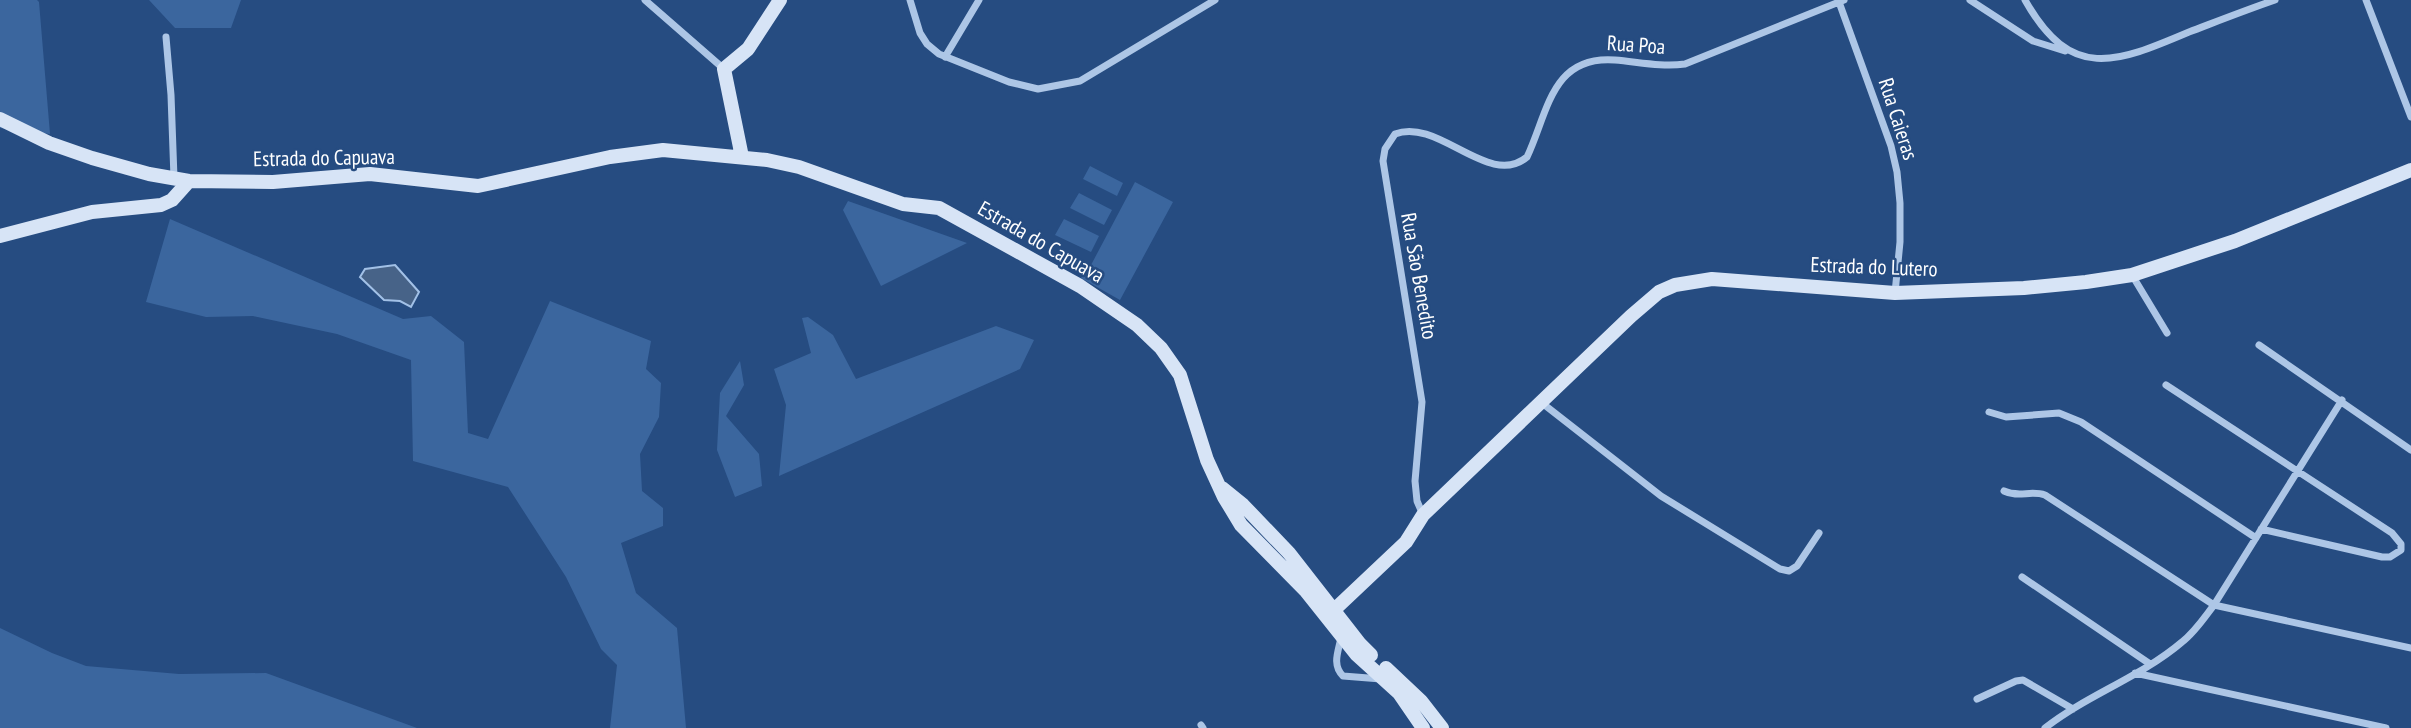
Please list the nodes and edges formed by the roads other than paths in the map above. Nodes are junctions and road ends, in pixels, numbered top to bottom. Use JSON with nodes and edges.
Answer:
{"nodes":[{"id":1,"x":645,"y":0,"type":"edge"},
{"id":2,"x":780,"y":0,"type":"edge"},
{"id":3,"x":910,"y":0,"type":"edge"},
{"id":4,"x":979,"y":0,"type":"edge"},
{"id":5,"x":1215,"y":0,"type":"edge"},
{"id":6,"x":1970,"y":0,"type":"edge"},
{"id":7,"x":2025,"y":0,"type":"edge"},
{"id":8,"x":2275,"y":0,"type":"edge"},
{"id":9,"x":2366,"y":0,"type":"edge"},
{"id":10,"x":1841,"y":1,"type":"edge"},
{"id":11,"x":2040,"y":26,"type":"junction"},
{"id":12,"x":166,"y":37,"type":"dead end"},
{"id":13,"x":2033,"y":41,"type":"junction"},
{"id":14,"x":2069,"y":52,"type":"junction"},
{"id":15,"x":945,"y":57,"type":"junction"},
{"id":16,"x":724,"y":69,"type":"junction"},
{"id":17,"x":2411,"y":117,"type":"edge"},
{"id":18,"x":0,"y":119,"type":"edge"},
{"id":19,"x":742,"y":157,"type":"junction"},
{"id":20,"x":1479,"y":159,"type":"joint"},
{"id":21,"x":2411,"y":170,"type":"edge"},
{"id":22,"x":174,"y":178,"type":"junction"},
{"id":23,"x":189,"y":181,"type":"junction"},
{"id":24,"x":0,"y":236,"type":"edge"},
{"id":25,"x":2132,"y":275,"type":"junction"},
{"id":26,"x":1895,"y":293,"type":"junction"},
{"id":27,"x":2167,"y":333,"type":"dead end"},
{"id":28,"x":2259,"y":345,"type":"dead end"},
{"id":29,"x":2166,"y":384,"type":"dead end"},
{"id":30,"x":2342,"y":400,"type":"junction"},
{"id":31,"x":1542,"y":403,"type":"junction"},
{"id":32,"x":1989,"y":412,"type":"dead end"},
{"id":33,"x":2411,"y":450,"type":"edge"},
{"id":34,"x":2298,"y":470,"type":"junction"},
{"id":35,"x":1220,"y":487,"type":"junction"},
{"id":36,"x":2004,"y":491,"type":"dead end"},
{"id":37,"x":1423,"y":516,"type":"junction"},
{"id":38,"x":1258,"y":521,"type":"junction"},
{"id":39,"x":2262,"y":529,"type":"junction"},
{"id":40,"x":1246,"y":532,"type":"junction"},
{"id":41,"x":1819,"y":533,"type":"dead end"},
{"id":42,"x":2256,"y":538,"type":"junction"},
{"id":43,"x":2022,"y":577,"type":"dead end"},
{"id":44,"x":2214,"y":606,"type":"junction"},
{"id":45,"x":1332,"y":607,"type":"junction"},
{"id":46,"x":1342,"y":637,"type":"junction"},
{"id":47,"x":2411,"y":648,"type":"edge"},
{"id":48,"x":2151,"y":664,"type":"junction"},
{"id":49,"x":2134,"y":673,"type":"junction"},
{"id":50,"x":1385,"y":680,"type":"junction"},
{"id":51,"x":1977,"y":699,"type":"dead end"},
{"id":52,"x":2073,"y":709,"type":"junction"},
{"id":53,"x":1423,"y":728,"type":"edge"},
{"id":54,"x":1442,"y":728,"type":"edge"},
{"id":55,"x":2046,"y":728,"type":"edge"},
{"id":56,"x":2386,"y":728,"type":"edge"}],
"edges":[{"from":1,"to":16,"type":"street"},
{"from":2,"to":16,"type":"main road"},
{"from":3,"to":15,"type":"street"},
{"from":4,"to":15,"type":"street"},
{"from":5,"to":15,"type":"street"},
{"from":6,"to":13,"type":"street"},
{"from":7,"to":11,"type":"street"},
{"from":8,"to":14,"type":"street"},
{"from":9,"to":17,"type":"street"},
{"from":10,"to":20,"type":"street","name":"Rua Poa"},
{"from":10,"to":26,"type":"street","name":"Rua Caieras"},
{"from":11,"to":13,"type":"street"},
{"from":11,"to":14,"type":"street"},
{"from":12,"to":22,"type":"street"},
{"from":13,"to":14,"type":"street"},
{"from":16,"to":19,"type":"main road"},
{"from":18,"to":22,"type":"main road","name":"Estrada do Capuava"},
{"from":19,"to":23,"type":"main road","name":"Estrada do Capuava"},
{"from":19,"to":35,"type":"main road","name":"Estrada do Capuava"},
{"from":20,"to":37,"type":"street","name":"Rua São Benedito"},
{"from":21,"to":25,"type":"main road","name":"Estrada do Lutero"},
{"from":22,"to":23,"type":"main road","name":"Estrada do Capuava"},
{"from":23,"to":24,"type":"main road"},
{"from":25,"to":26,"type":"main road","name":"Estrada do Lutero"},
{"from":25,"to":27,"type":"street"},
{"from":26,"to":31,"type":"main road","name":"Estrada do Lutero"},
{"from":28,"to":30,"type":"street"},
{"from":29,"to":34,"type":"street"},
{"from":30,"to":33,"type":"street"},
{"from":30,"to":34,"type":"street"},
{"from":31,"to":37,"type":"main road","name":"Estrada do Lutero"},
{"from":31,"to":41,"type":"street"},
{"from":32,"to":42,"type":"street"},
{"from":34,"to":39,"type":"street"},
{"from":34,"to":39,"type":"street"},
{"from":35,"to":38,"type":"main road","name":"Estrada do Capuava"},
{"from":35,"to":40,"type":"main road","name":"Estrada do Capuava"},
{"from":36,"to":44,"type":"street"},
{"from":37,"to":45,"type":"main road","name":"Estrada do Lutero"},
{"from":38,"to":40,"type":"main road"},
{"from":38,"to":45,"type":"main road","name":"Estrada do Capuava"},
{"from":39,"to":42,"type":"street"},
{"from":40,"to":46,"type":"main road","name":"Estrada do Capuava"},
{"from":42,"to":44,"type":"street"},
{"from":43,"to":48,"type":"street"},
{"from":44,"to":47,"type":"street"},
{"from":44,"to":48,"type":"street"},
{"from":45,"to":54,"type":"main road","name":"Estrada do Capuava"},
{"from":46,"to":50,"type":"main road","name":"Estrada do Capuava"},
{"from":46,"to":50,"type":"street"},
{"from":48,"to":49,"type":"street"},
{"from":49,"to":52,"type":"street"},
{"from":49,"to":56,"type":"street"},
{"from":50,"to":53,"type":"main road","name":"Estrada do Capuava"},
{"from":51,"to":52,"type":"street"},
{"from":52,"to":55,"type":"street"}]}
